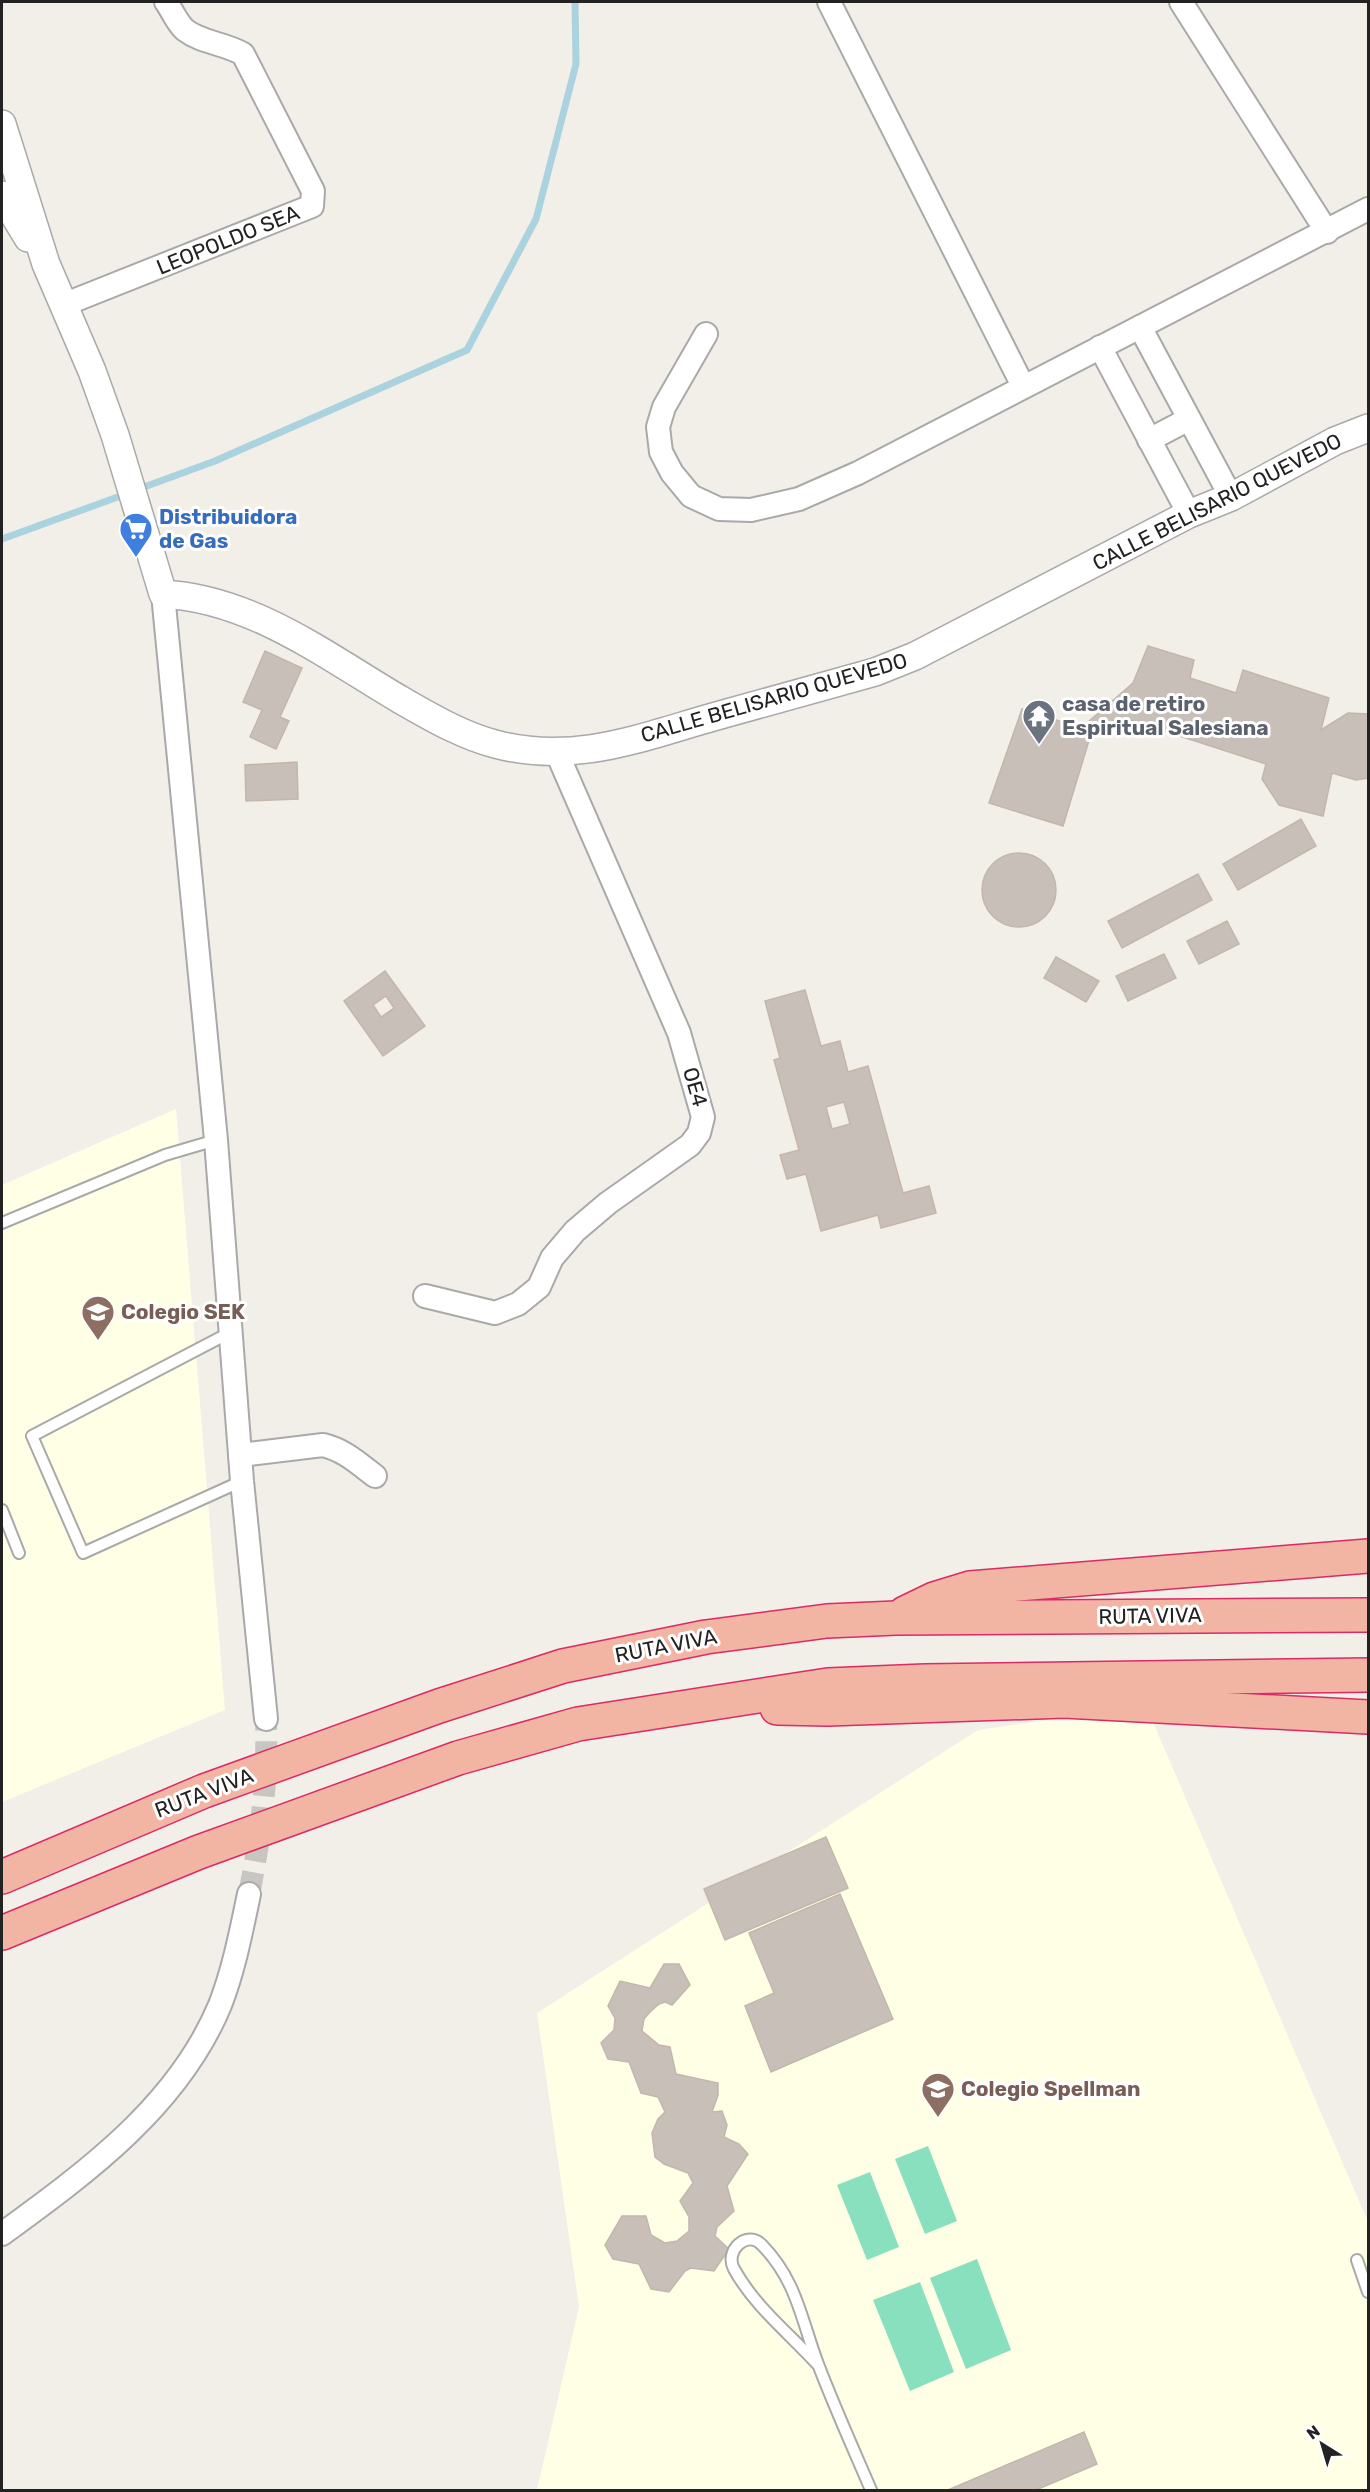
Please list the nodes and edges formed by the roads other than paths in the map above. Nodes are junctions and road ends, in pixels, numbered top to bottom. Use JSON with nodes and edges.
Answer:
{"nodes":[{"id":1,"x":166,"y":2,"type":"edge"},
{"id":2,"x":829,"y":2,"type":"edge"},
{"id":3,"x":1181,"y":2,"type":"edge"},
{"id":4,"x":2,"y":124,"type":"edge"},
{"id":5,"x":2,"y":195,"type":"edge"},
{"id":6,"x":1368,"y":209,"type":"edge"},
{"id":7,"x":1327,"y":232,"type":"junction"},
{"id":8,"x":46,"y":264,"type":"junction"},
{"id":9,"x":63,"y":305,"type":"junction"},
{"id":10,"x":1140,"y":327,"type":"junction"},
{"id":11,"x":706,"y":334,"type":"dead end"},
{"id":12,"x":1100,"y":347,"type":"junction"},
{"id":13,"x":1023,"y":386,"type":"junction"},
{"id":14,"x":1189,"y":418,"type":"junction"},
{"id":15,"x":1368,"y":429,"type":"edge"},
{"id":16,"x":1149,"y":440,"type":"junction"},
{"id":17,"x":1231,"y":497,"type":"junction"},
{"id":18,"x":1189,"y":514,"type":"junction"},
{"id":19,"x":163,"y":594,"type":"junction"},
{"id":20,"x":557,"y":753,"type":"junction"},
{"id":21,"x":216,"y":1140,"type":"junction"},
{"id":22,"x":2,"y":1223,"type":"edge"},
{"id":23,"x":425,"y":1296,"type":"dead end"},
{"id":24,"x":229,"y":1333,"type":"junction"},
{"id":25,"x":240,"y":1455,"type":"junction"},
{"id":26,"x":375,"y":1476,"type":"dead end"},
{"id":27,"x":242,"y":1481,"type":"junction"},
{"id":28,"x":2,"y":1510,"type":"edge"},
{"id":29,"x":20,"y":1553,"type":"dead end"},
{"id":30,"x":1368,"y":1556,"type":"edge"},
{"id":31,"x":1368,"y":1615,"type":"edge"},
{"id":32,"x":896,"y":1618,"type":"junction"},
{"id":33,"x":1368,"y":1675,"type":"edge"},
{"id":34,"x":700,"y":1706,"type":"junction"},
{"id":35,"x":1368,"y":1717,"type":"edge"},
{"id":36,"x":267,"y":1719,"type":"tunnel mouth"},
{"id":37,"x":2,"y":1877,"type":"edge"},
{"id":38,"x":249,"y":1894,"type":"tunnel mouth"},
{"id":39,"x":2,"y":1933,"type":"edge"},
{"id":40,"x":2,"y":2234,"type":"edge"},
{"id":41,"x":1357,"y":2259,"type":"dead end"},
{"id":42,"x":1368,"y":2292,"type":"edge"},
{"id":43,"x":818,"y":2365,"type":"junction"},
{"id":44,"x":871,"y":2490,"type":"edge"}],
"edges":[{"from":1,"to":9,"type":"street","name":"LEOPOLDO SEA"},
{"from":2,"to":13,"type":"street"},
{"from":3,"to":7,"type":"street"},
{"from":4,"to":8,"type":"street"},
{"from":5,"to":8,"type":"street"},
{"from":6,"to":7,"type":"street"},
{"from":7,"to":10,"type":"street"},
{"from":8,"to":9,"type":"street"},
{"from":9,"to":19,"type":"street"},
{"from":10,"to":12,"type":"street"},
{"from":10,"to":14,"type":"street"},
{"from":11,"to":13,"type":"street"},
{"from":12,"to":13,"type":"street"},
{"from":12,"to":16,"type":"street"},
{"from":14,"to":16,"type":"street"},
{"from":14,"to":17,"type":"street"},
{"from":15,"to":17,"type":"street","name":"CALLE BELISARIO QUEVEDO"},
{"from":16,"to":18,"type":"street"},
{"from":17,"to":18,"type":"street","name":"CALLE BELISARIO QUEVEDO"},
{"from":18,"to":20,"type":"street","name":"CALLE BELISARIO QUEVEDO"},
{"from":19,"to":20,"type":"street","name":"CALLE BELISARIO QUEVEDO"},
{"from":19,"to":21,"type":"street"},
{"from":20,"to":23,"type":"street","name":"OE4"},
{"from":21,"to":22,"type":"lane"},
{"from":21,"to":24,"type":"street"},
{"from":24,"to":25,"type":"street"},
{"from":24,"to":27,"type":"lane"},
{"from":25,"to":26,"type":"street"},
{"from":25,"to":27,"type":"street"},
{"from":27,"to":36,"type":"street"},
{"from":28,"to":29,"type":"lane"},
{"from":30,"to":32,"type":"highway"},
{"from":31,"to":32,"type":"highway","name":"RUTA VIVA"},
{"from":32,"to":37,"type":"highway","name":"RUTA VIVA"},
{"from":33,"to":34,"type":"highway"},
{"from":34,"to":35,"type":"highway"},
{"from":34,"to":39,"type":"highway"},
{"from":38,"to":40,"type":"street"},
{"from":41,"to":42,"type":"lane"},
{"from":43,"to":43,"type":"lane"},
{"from":43,"to":44,"type":"lane"}]}
